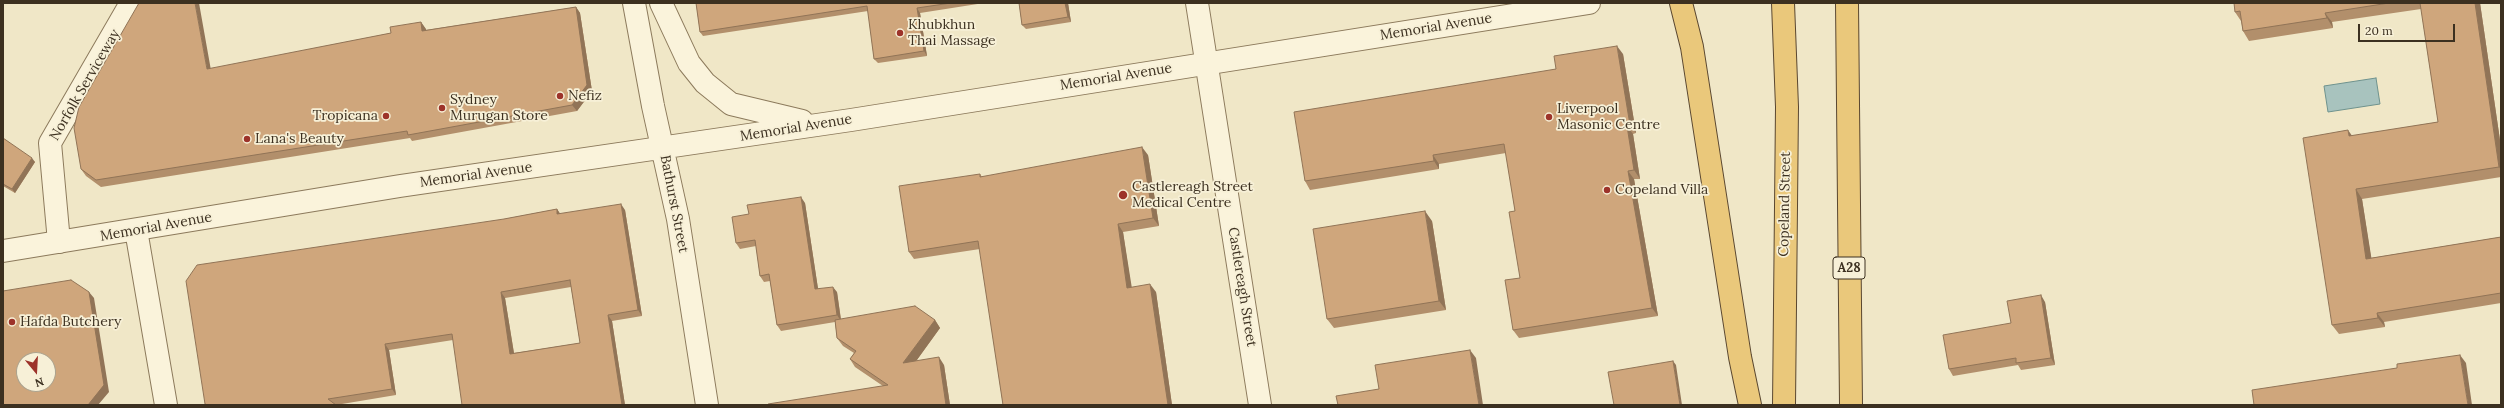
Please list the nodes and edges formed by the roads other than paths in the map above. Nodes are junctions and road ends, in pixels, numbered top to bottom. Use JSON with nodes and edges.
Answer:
{"nodes":[{"id":1,"x":131,"y":3,"type":"edge"},
{"id":2,"x":634,"y":3,"type":"edge"},
{"id":3,"x":661,"y":3,"type":"edge"},
{"id":4,"x":1197,"y":3,"type":"edge"},
{"id":5,"x":1589,"y":3,"type":"edge"},
{"id":6,"x":1681,"y":3,"type":"edge"},
{"id":7,"x":1783,"y":3,"type":"edge"},
{"id":8,"x":1847,"y":3,"type":"edge"},
{"id":9,"x":1208,"y":62,"type":"junction"},
{"id":10,"x":821,"y":124,"type":"junction"},
{"id":11,"x":662,"y":148,"type":"junction"},
{"id":12,"x":136,"y":230,"type":"junction"},
{"id":13,"x":59,"y":242,"type":"junction"},
{"id":14,"x":3,"y":251,"type":"edge"},
{"id":15,"x":166,"y":405,"type":"edge"},
{"id":16,"x":707,"y":405,"type":"edge"},
{"id":17,"x":1260,"y":405,"type":"edge"},
{"id":18,"x":1750,"y":405,"type":"edge"},
{"id":19,"x":1784,"y":405,"type":"edge"},
{"id":20,"x":1851,"y":405,"type":"edge"}],
"edges":[{"from":1,"to":13,"type":"street","name":"Norfolk Serviceway"},
{"from":2,"to":11,"type":"street","name":"Bathurst Street"},
{"from":3,"to":10,"type":"street"},
{"from":4,"to":9,"type":"street","name":"Castlereagh Street"},
{"from":5,"to":9,"type":"street","name":"Memorial Avenue"},
{"from":6,"to":18,"type":"highway"},
{"from":7,"to":19,"type":"highway","name":"Copeland Street"},
{"from":8,"to":20,"type":"highway","number":"A28"},
{"from":9,"to":10,"type":"street","name":"Memorial Avenue"},
{"from":9,"to":17,"type":"street","name":"Castlereagh Street"},
{"from":10,"to":11,"type":"street","name":"Memorial Avenue"},
{"from":11,"to":12,"type":"street","name":"Memorial Avenue"},
{"from":11,"to":16,"type":"street","name":"Bathurst Street"},
{"from":12,"to":13,"type":"street","name":"Memorial Avenue"},
{"from":12,"to":15,"type":"street"},
{"from":13,"to":14,"type":"street","name":"Memorial Avenue"}]}
